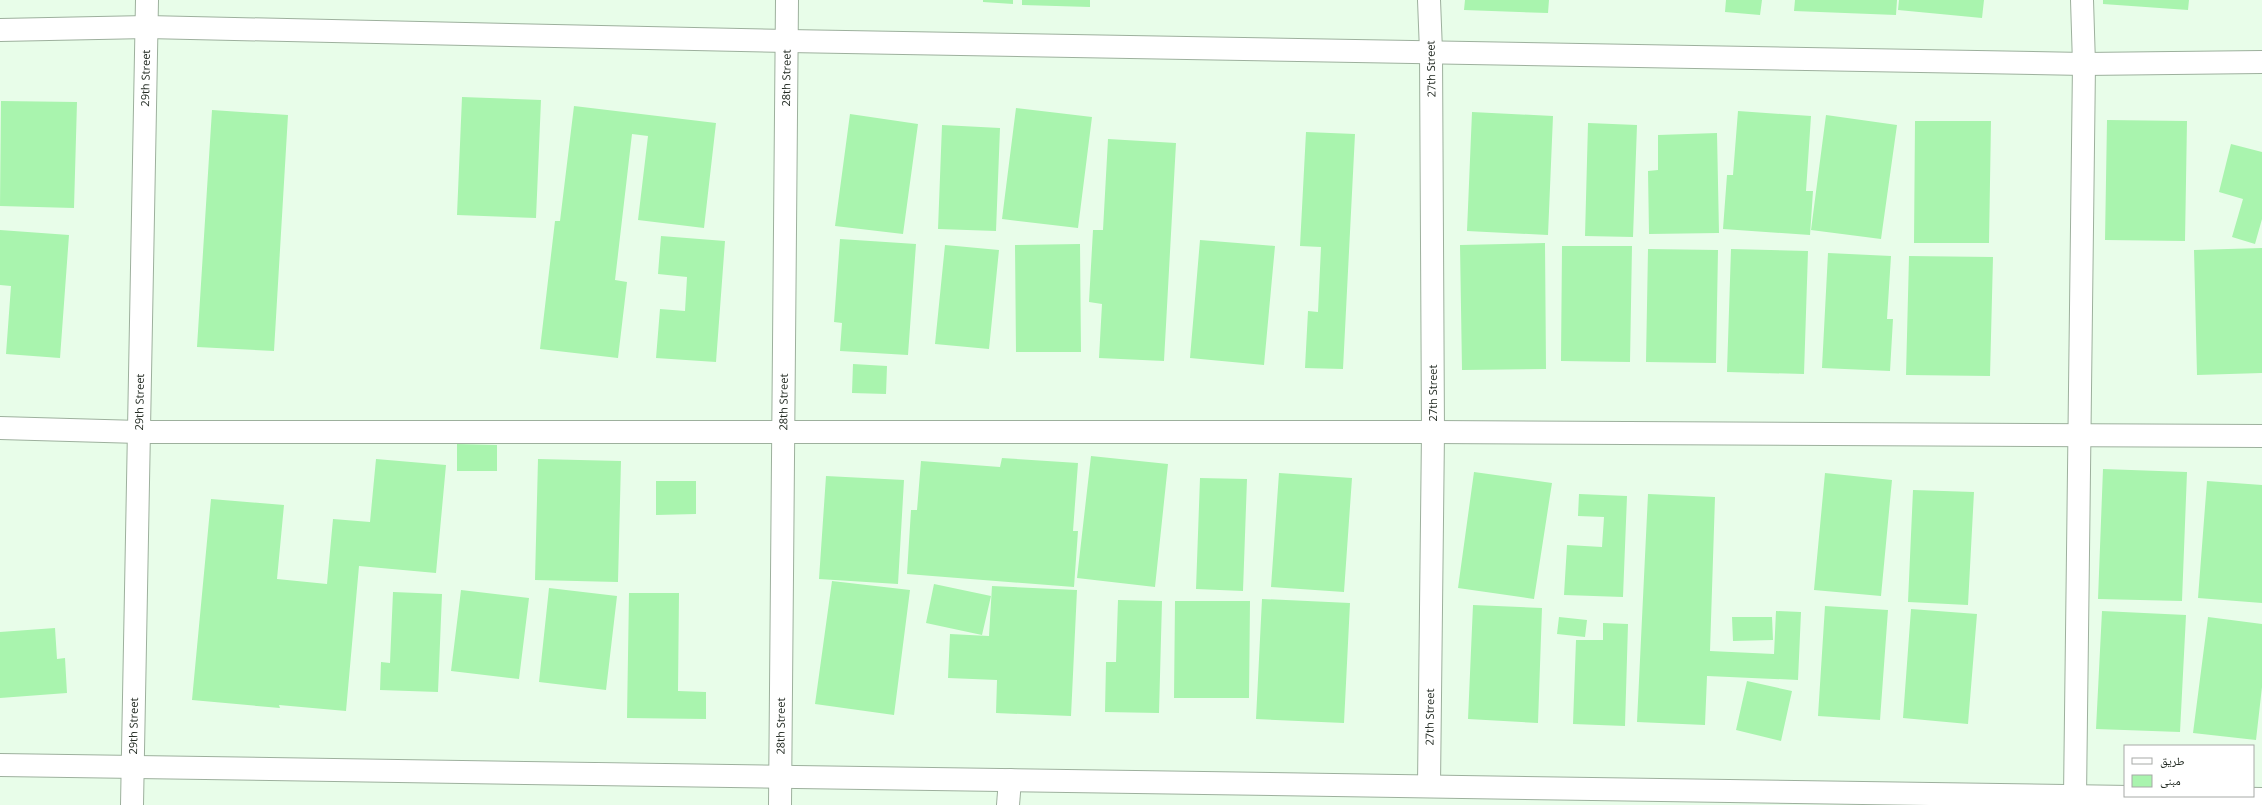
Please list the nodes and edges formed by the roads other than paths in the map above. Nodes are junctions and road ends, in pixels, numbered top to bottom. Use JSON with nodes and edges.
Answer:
{"nodes":[{"id":1,"x":147,"y":0,"type":"edge"},
{"id":2,"x":787,"y":0,"type":"edge"},
{"id":3,"x":1429,"y":0,"type":"edge"},
{"id":4,"x":2082,"y":0,"type":"edge"},
{"id":5,"x":147,"y":27,"type":"junction"},
{"id":6,"x":0,"y":30,"type":"edge"},
{"id":7,"x":788,"y":41,"type":"junction"},
{"id":8,"x":1431,"y":51,"type":"junction"},
{"id":9,"x":2262,"y":62,"type":"edge"},
{"id":10,"x":2084,"y":64,"type":"junction"},
{"id":11,"x":0,"y":428,"type":"edge"},
{"id":12,"x":139,"y":432,"type":"junction"},
{"id":13,"x":1433,"y":432,"type":"junction"},
{"id":14,"x":784,"y":433,"type":"junction"},
{"id":15,"x":2079,"y":436,"type":"junction"},
{"id":16,"x":2262,"y":436,"type":"edge"},
{"id":17,"x":0,"y":765,"type":"edge"},
{"id":18,"x":133,"y":767,"type":"junction"},
{"id":19,"x":780,"y":777,"type":"junction"},
{"id":20,"x":1010,"y":780,"type":"junction"},
{"id":21,"x":1429,"y":785,"type":"junction"},
{"id":22,"x":2075,"y":797,"type":"junction"},
{"id":23,"x":2262,"y":799,"type":"edge"},
{"id":24,"x":132,"y":805,"type":"edge"},
{"id":25,"x":780,"y":805,"type":"edge"},
{"id":26,"x":1008,"y":805,"type":"edge"}],
"edges":[{"from":1,"to":5,"type":"street","name":"29th Street"},
{"from":2,"to":7,"type":"street","name":"28th Street"},
{"from":3,"to":8,"type":"street","name":"27th Street"},
{"from":4,"to":10,"type":"street"},
{"from":5,"to":6,"type":"street"},
{"from":5,"to":7,"type":"street"},
{"from":5,"to":12,"type":"street","name":"29th Street"},
{"from":7,"to":8,"type":"street"},
{"from":7,"to":14,"type":"street","name":"28th Street"},
{"from":8,"to":10,"type":"street"},
{"from":8,"to":13,"type":"street","name":"27th Street"},
{"from":9,"to":10,"type":"street"},
{"from":10,"to":15,"type":"street"},
{"from":11,"to":12,"type":"street"},
{"from":12,"to":14,"type":"street"},
{"from":12,"to":18,"type":"street","name":"29th Street"},
{"from":13,"to":14,"type":"street"},
{"from":13,"to":15,"type":"street"},
{"from":13,"to":21,"type":"street","name":"27th Street"},
{"from":14,"to":19,"type":"street","name":"28th Street"},
{"from":15,"to":16,"type":"street"},
{"from":15,"to":22,"type":"street"},
{"from":17,"to":18,"type":"street"},
{"from":18,"to":19,"type":"street"},
{"from":18,"to":24,"type":"street","name":"29th Street"},
{"from":19,"to":20,"type":"street"},
{"from":19,"to":25,"type":"street","name":"28th Street"},
{"from":20,"to":21,"type":"street"},
{"from":20,"to":26,"type":"street"},
{"from":21,"to":22,"type":"street"},
{"from":22,"to":23,"type":"street"}]}
